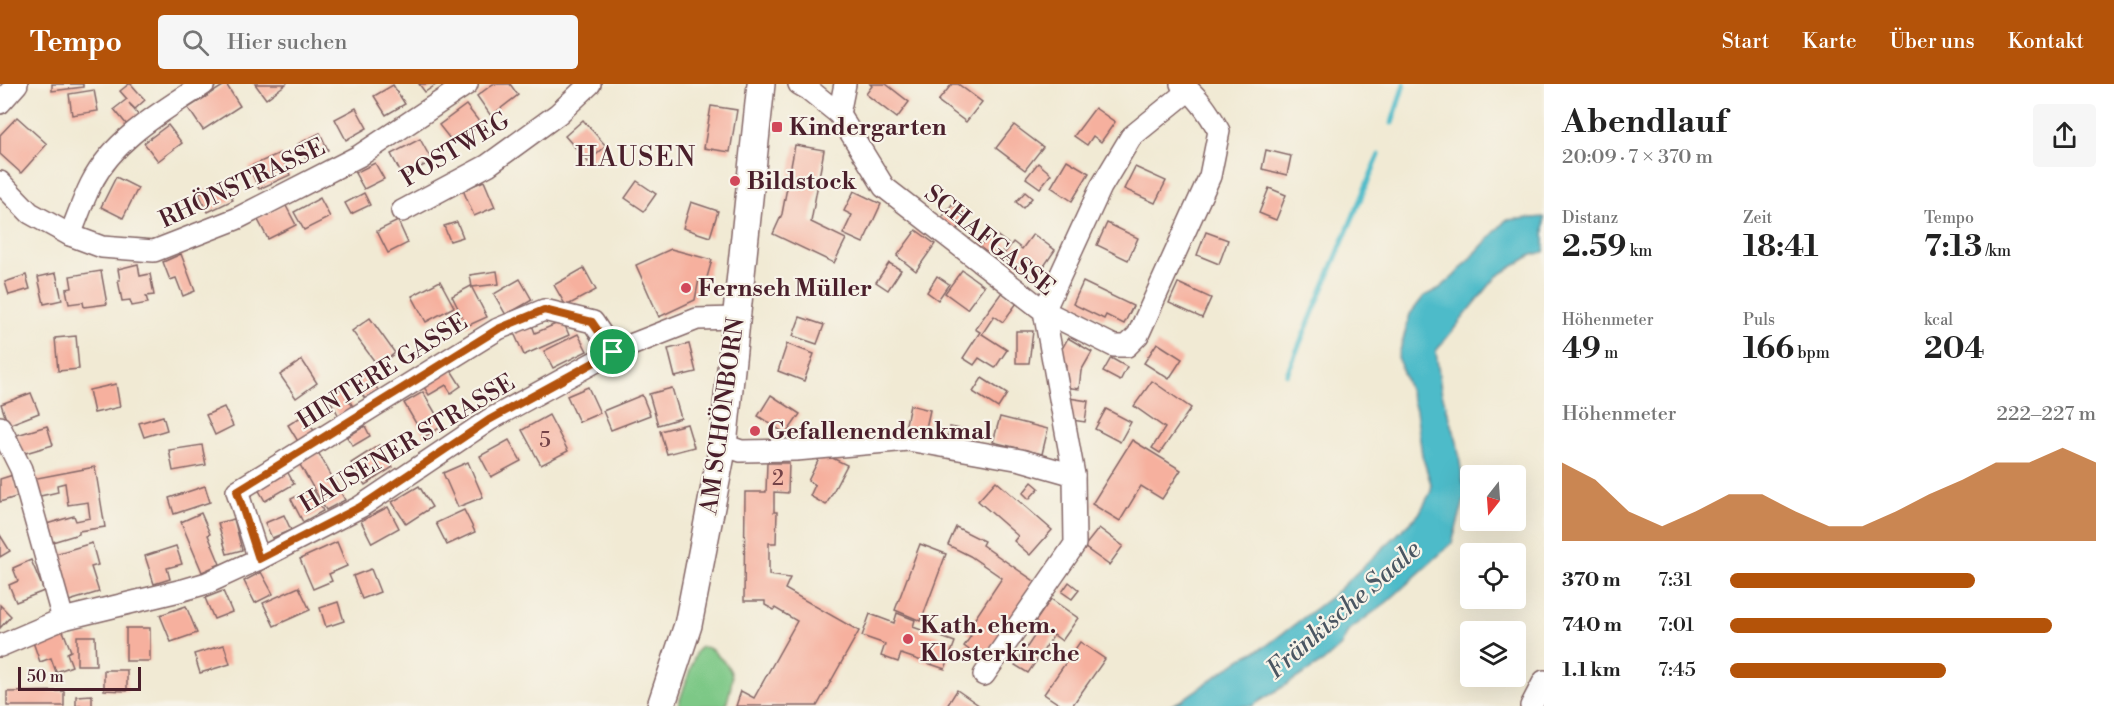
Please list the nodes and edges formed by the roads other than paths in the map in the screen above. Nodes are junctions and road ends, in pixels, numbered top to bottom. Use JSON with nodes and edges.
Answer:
{"nodes":[{"id":1,"x":17,"y":84,"type":"edge"},
{"id":2,"x":204,"y":84,"type":"edge"},
{"id":3,"x":467,"y":84,"type":"edge"},
{"id":4,"x":590,"y":84,"type":"edge"},
{"id":5,"x":761,"y":84,"type":"edge"},
{"id":6,"x":800,"y":84,"type":"edge"},
{"id":7,"x":845,"y":84,"type":"edge"},
{"id":8,"x":1185,"y":87,"type":"edge"},
{"id":9,"x":0,"y":103,"type":"edge"},
{"id":10,"x":839,"y":114,"type":"junction"},
{"id":11,"x":0,"y":182,"type":"edge"},
{"id":12,"x":402,"y":211,"type":"dead end"},
{"id":13,"x":70,"y":235,"type":"junction"},
{"id":14,"x":1044,"y":311,"type":"junction"},
{"id":15,"x":736,"y":318,"type":"junction"},
{"id":16,"x":613,"y":352,"type":"junction"},
{"id":17,"x":0,"y":427,"type":"edge"},
{"id":18,"x":723,"y":445,"type":"junction"},
{"id":19,"x":1074,"y":475,"type":"junction"},
{"id":20,"x":259,"y":559,"type":"junction"},
{"id":21,"x":63,"y":619,"type":"junction"},
{"id":22,"x":0,"y":646,"type":"edge"},
{"id":23,"x":984,"y":675,"type":"dead end"},
{"id":24,"x":1544,"y":681,"type":"edge"},
{"id":25,"x":661,"y":706,"type":"edge"},
{"id":26,"x":1531,"y":706,"type":"edge"}],
"edges":[{"from":1,"to":9,"type":"street"},
{"from":2,"to":13,"type":"street"},
{"from":3,"to":13,"type":"street","name":"RHÖNSTRASSE"},
{"from":4,"to":12,"type":"street","name":"POSTWEG"},
{"from":5,"to":15,"type":"main road","name":"AM SCHÖNBORN"},
{"from":6,"to":10,"type":"street","name":"SCHAFGASSE"},
{"from":7,"to":10,"type":"street"},
{"from":8,"to":14,"type":"street"},
{"from":8,"to":14,"type":"street"},
{"from":10,"to":14,"type":"street","name":"SCHAFGASSE"},
{"from":11,"to":13,"type":"street","name":"RHÖNSTRASSE"},
{"from":14,"to":19,"type":"street","name":"SCHAFGASSE"},
{"from":15,"to":16,"type":"street","name":"HAUSENER STRASSE"},
{"from":15,"to":18,"type":"main road","name":"AM SCHÖNBORN"},
{"from":16,"to":20,"type":"street","name":"HAUSENER STRASSE"},
{"from":16,"to":20,"type":"street","name":"HINTERE GASSE"},
{"from":17,"to":21,"type":"street"},
{"from":18,"to":19,"type":"street"},
{"from":18,"to":25,"type":"main road","name":"AM SCHÖNBORN"},
{"from":19,"to":23,"type":"street","name":"SCHAFGASSE"},
{"from":20,"to":21,"type":"street","name":"HAUSENER STRASSE"},
{"from":21,"to":22,"type":"street","name":"HAUSENER STRASSE"},
{"from":24,"to":26,"type":"street"}]}
